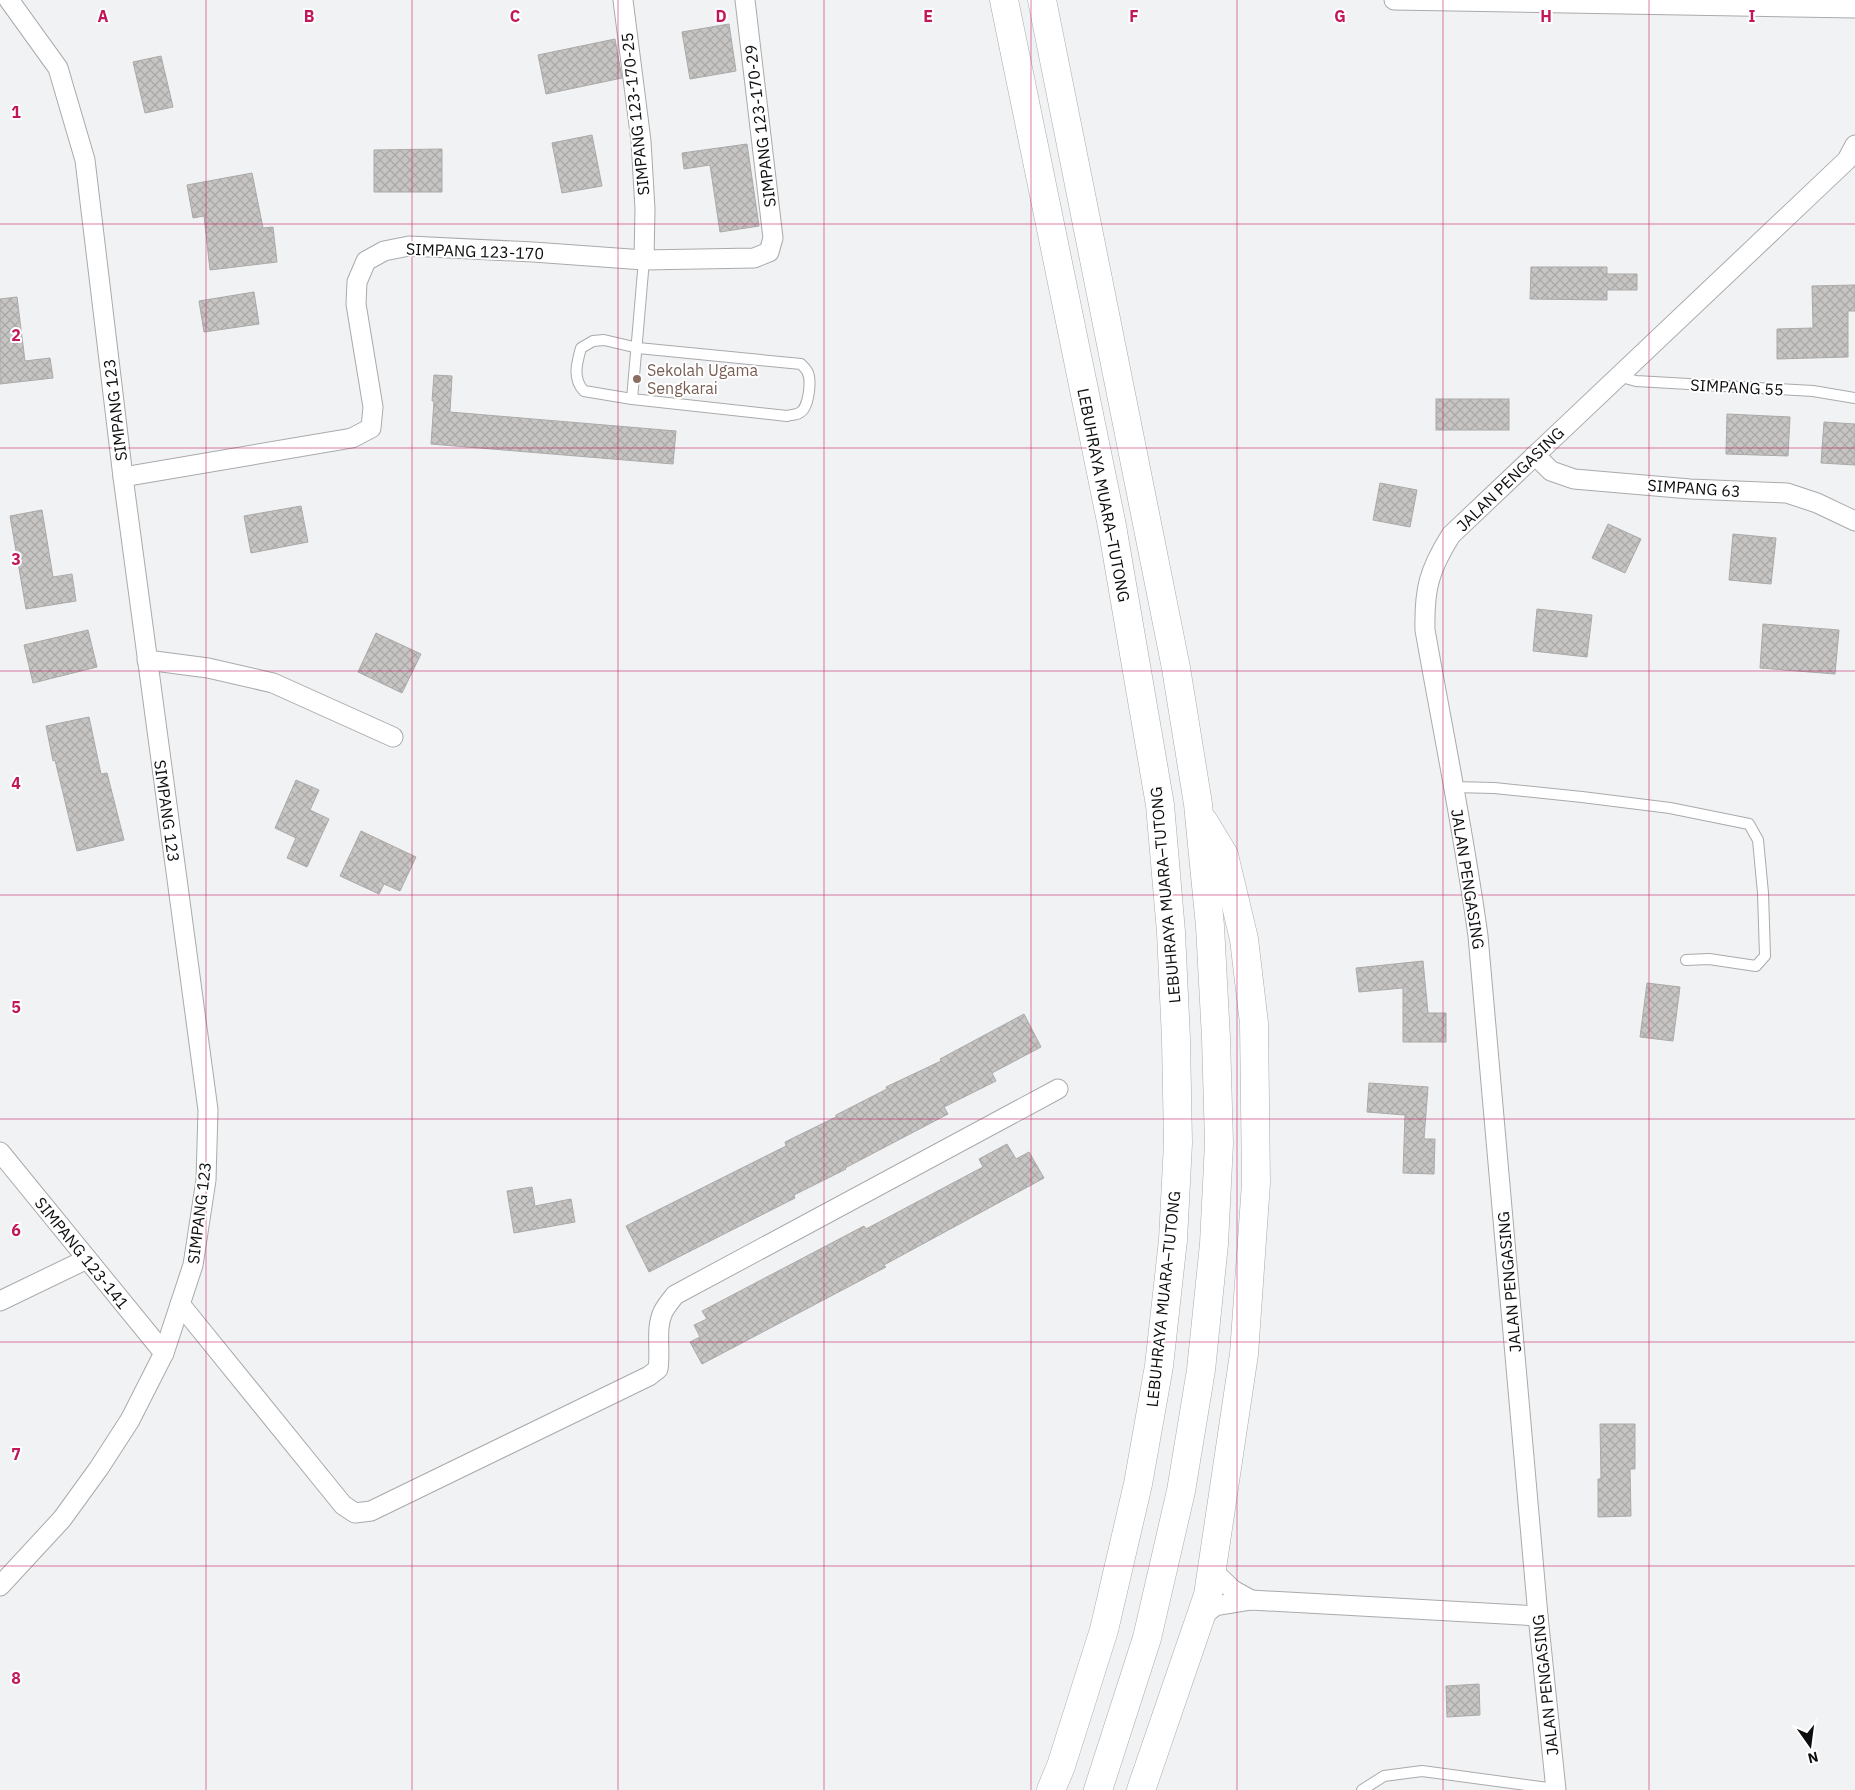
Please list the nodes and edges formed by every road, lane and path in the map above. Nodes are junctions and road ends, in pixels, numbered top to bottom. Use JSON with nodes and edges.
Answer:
{"nodes":[{"id":1,"x":9,"y":0,"type":"edge"},
{"id":2,"x":624,"y":0,"type":"edge"},
{"id":3,"x":745,"y":0,"type":"edge"},
{"id":4,"x":1004,"y":0,"type":"edge"},
{"id":5,"x":1042,"y":0,"type":"edge"},
{"id":6,"x":1394,"y":0,"type":"edge"},
{"id":7,"x":1855,"y":8,"type":"edge"},
{"id":8,"x":1855,"y":145,"type":"edge"},
{"id":9,"x":769,"y":252,"type":"joint"},
{"id":10,"x":644,"y":260,"type":"junction"},
{"id":11,"x":638,"y":348,"type":"junction"},
{"id":12,"x":1618,"y":376,"type":"junction"},
{"id":13,"x":1855,"y":398,"type":"edge"},
{"id":14,"x":632,"y":399,"type":"junction"},
{"id":15,"x":1534,"y":455,"type":"junction"},
{"id":16,"x":123,"y":477,"type":"junction"},
{"id":17,"x":1855,"y":522,"type":"edge"},
{"id":18,"x":147,"y":660,"type":"junction"},
{"id":19,"x":393,"y":737,"type":"dead end"},
{"id":20,"x":1453,"y":787,"type":"junction"},
{"id":21,"x":1199,"y":814,"type":"junction"},
{"id":22,"x":1686,"y":960,"type":"dead end"},
{"id":23,"x":1058,"y":1089,"type":"dead end"},
{"id":24,"x":0,"y":1152,"type":"edge"},
{"id":25,"x":87,"y":1259,"type":"junction"},
{"id":26,"x":0,"y":1301,"type":"edge"},
{"id":27,"x":180,"y":1304,"type":"junction"},
{"id":28,"x":164,"y":1353,"type":"junction"},
{"id":29,"x":1212,"y":1570,"type":"junction"},
{"id":30,"x":0,"y":1586,"type":"edge"},
{"id":31,"x":1251,"y":1600,"type":"junction"},
{"id":32,"x":1538,"y":1616,"type":"junction"},
{"id":33,"x":1200,"y":1618,"type":"junction"},
{"id":34,"x":1051,"y":1790,"type":"edge"},
{"id":35,"x":1098,"y":1790,"type":"edge"},
{"id":36,"x":1141,"y":1790,"type":"edge"},
{"id":37,"x":1362,"y":1790,"type":"edge"},
{"id":38,"x":1556,"y":1790,"type":"edge"}],
"edges":[{"from":1,"to":16,"type":"street","name":"SIMPANG 123"},
{"from":2,"to":10,"type":"street","name":"SIMPANG 123-170-25"},
{"from":3,"to":9,"type":"street","name":"SIMPANG 123-170-29"},
{"from":4,"to":34,"type":"highway","name":"LEBUHRAYA MUARA–TUTONG"},
{"from":5,"to":21,"type":"highway"},
{"from":6,"to":7,"type":"street"},
{"from":8,"to":12,"type":"street","name":"JALAN PENGASING"},
{"from":9,"to":10,"type":"street","name":"SIMPANG 123-170"},
{"from":10,"to":11,"type":"lane","name":"SIMPANG 123-170-25"},
{"from":10,"to":16,"type":"street","name":"SIMPANG 123-170"},
{"from":11,"to":14,"type":"lane","name":"SIMPANG 123-170-25"},
{"from":11,"to":14,"type":"lane"},
{"from":11,"to":14,"type":"lane"},
{"from":12,"to":13,"type":"lane","name":"SIMPANG 55"},
{"from":12,"to":15,"type":"street","name":"JALAN PENGASING"},
{"from":15,"to":17,"type":"street","name":"SIMPANG 63"},
{"from":15,"to":20,"type":"street","name":"JALAN PENGASING"},
{"from":16,"to":18,"type":"street","name":"SIMPANG 123"},
{"from":18,"to":19,"type":"street"},
{"from":18,"to":27,"type":"street","name":"SIMPANG 123"},
{"from":20,"to":22,"type":"lane"},
{"from":20,"to":32,"type":"street","name":"JALAN PENGASING"},
{"from":21,"to":29,"type":"highway"},
{"from":21,"to":35,"type":"highway"},
{"from":23,"to":27,"type":"street"},
{"from":24,"to":25,"type":"street","name":"SIMPANG 123-141"},
{"from":25,"to":26,"type":"street"},
{"from":25,"to":28,"type":"street","name":"SIMPANG 123-141"},
{"from":27,"to":28,"type":"street","name":"SIMPANG 123"},
{"from":28,"to":30,"type":"street","name":"SIMPANG 123"},
{"from":29,"to":31,"type":"street"},
{"from":29,"to":33,"type":"highway"},
{"from":31,"to":32,"type":"street"},
{"from":31,"to":33,"type":"street"},
{"from":32,"to":38,"type":"street","name":"JALAN PENGASING"},
{"from":33,"to":36,"type":"highway"},
{"from":37,"to":38,"type":"lane"}]}
